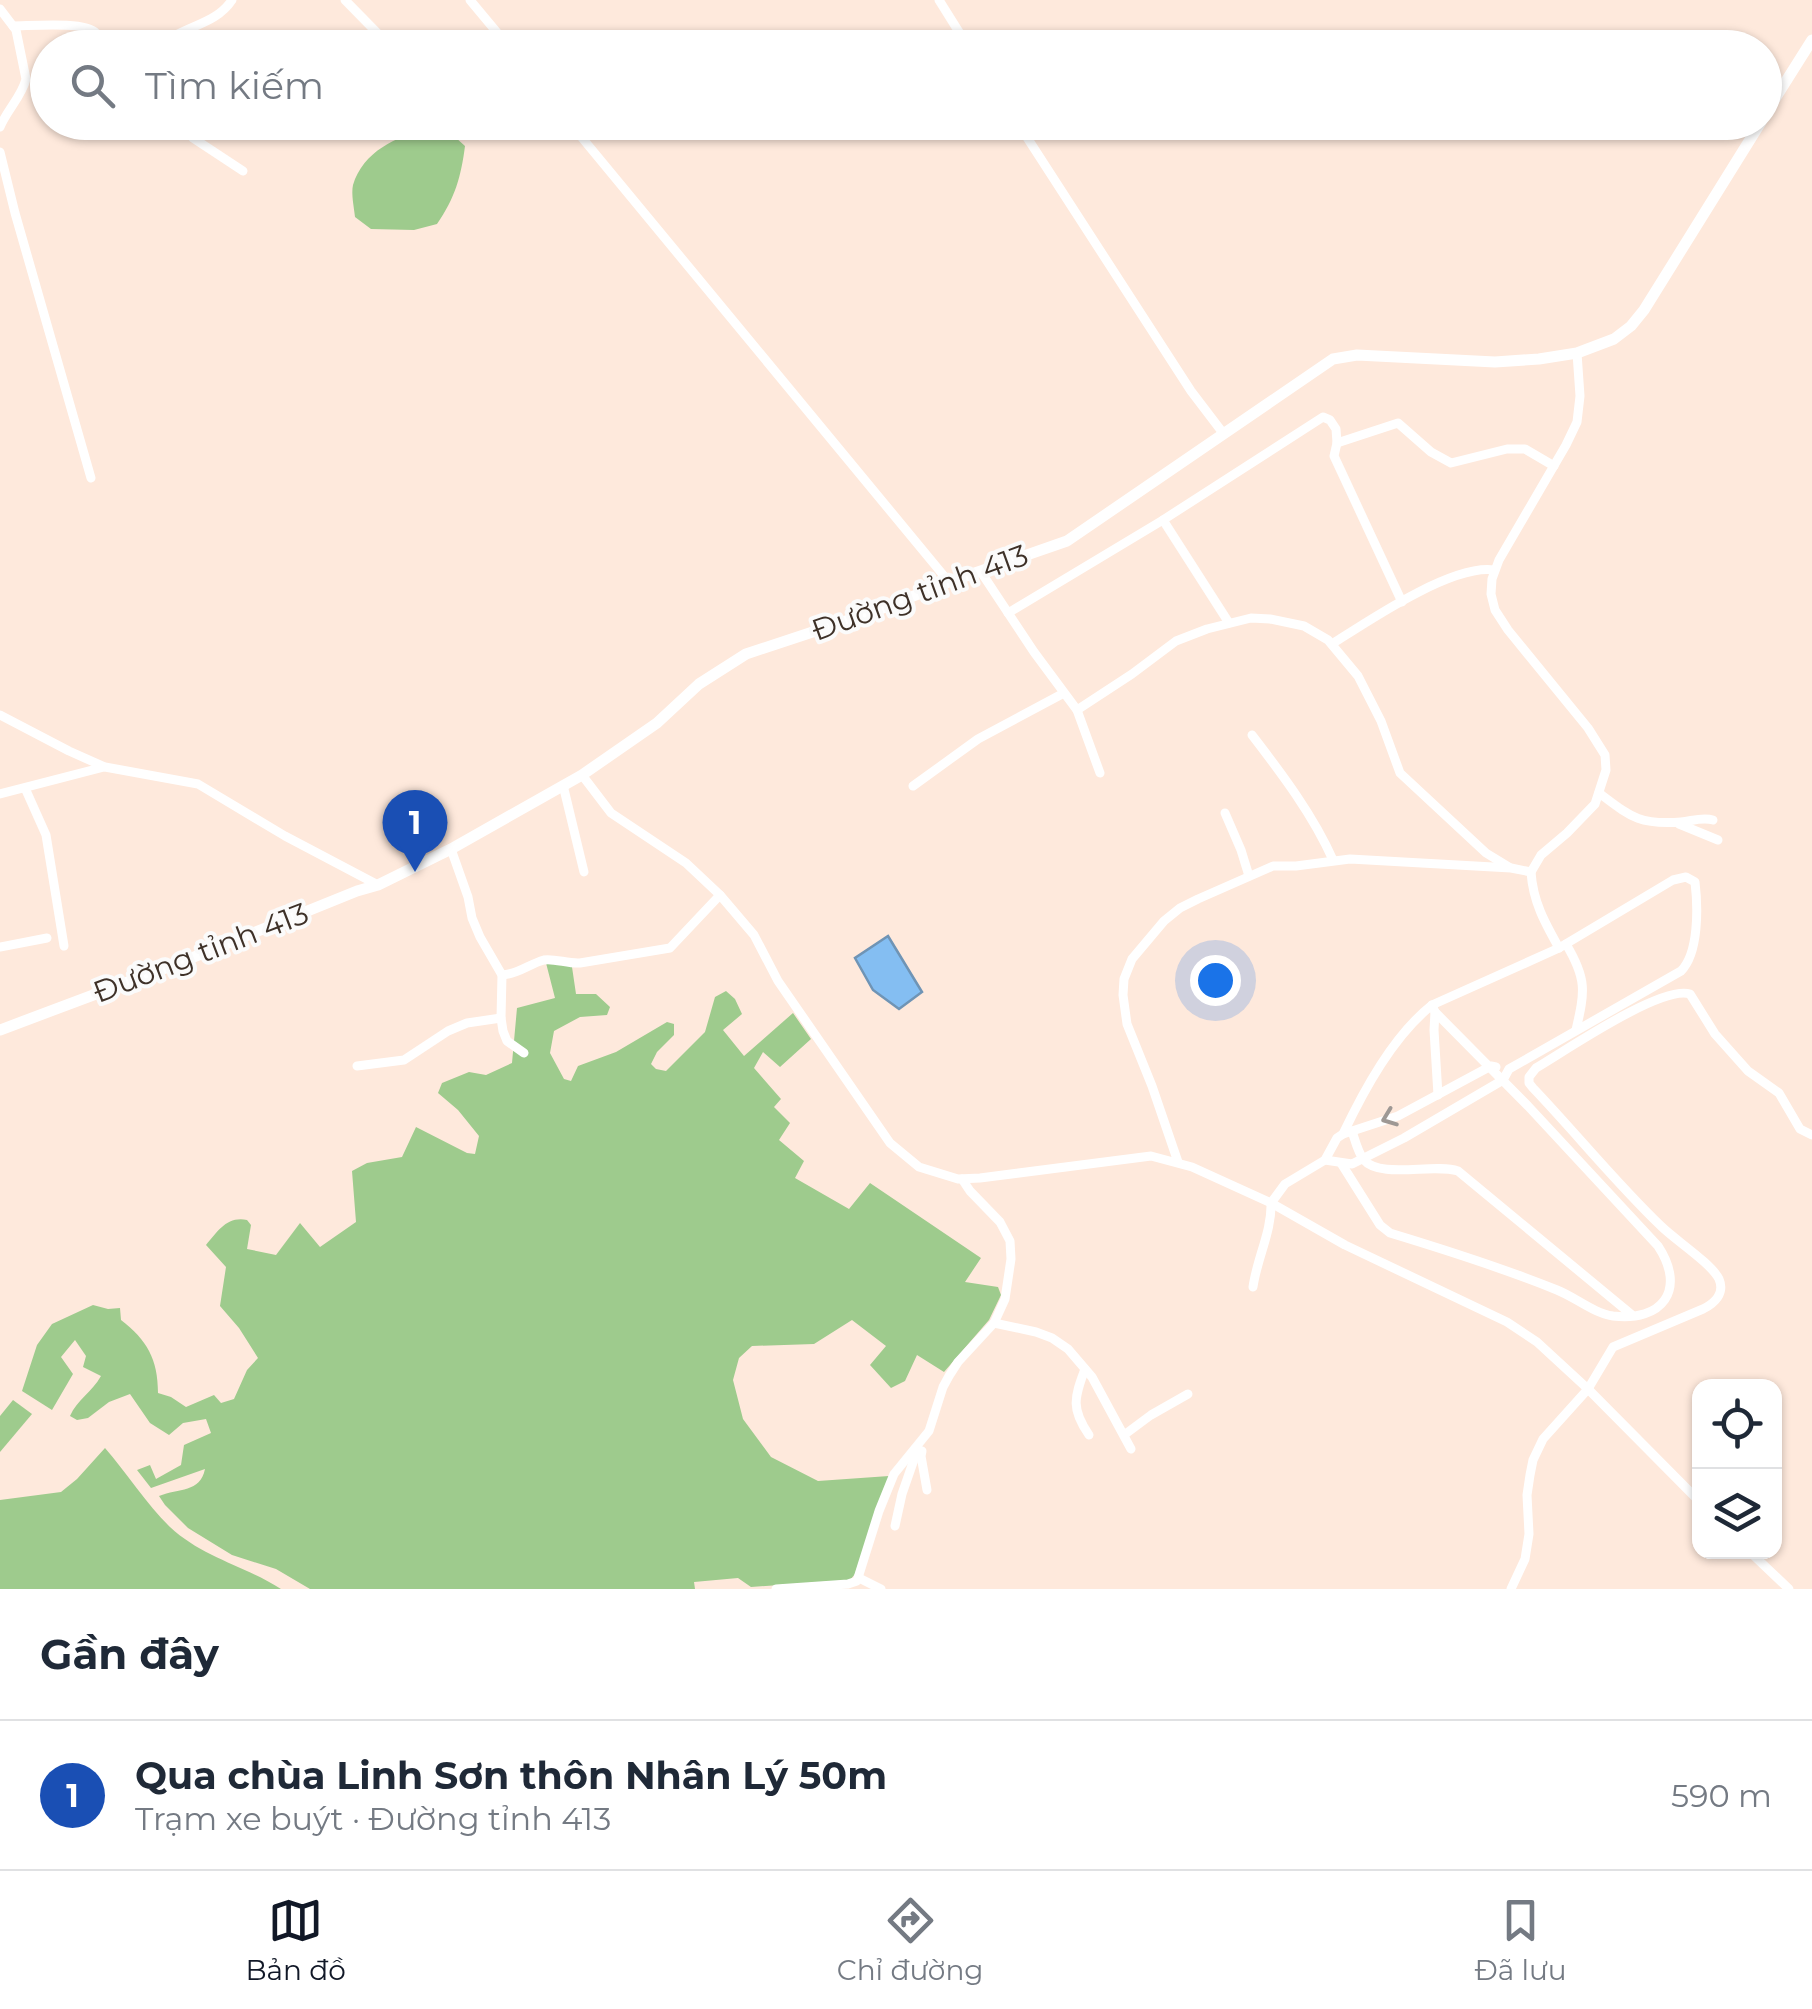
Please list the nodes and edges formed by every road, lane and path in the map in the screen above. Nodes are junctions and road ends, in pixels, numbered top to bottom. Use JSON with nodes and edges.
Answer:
{"nodes":[{"id":1,"x":232,"y":0,"type":"edge"},
{"id":2,"x":344,"y":0,"type":"edge"},
{"id":3,"x":470,"y":0,"type":"edge"},
{"id":4,"x":938,"y":0,"type":"edge"},
{"id":5,"x":0,"y":9,"type":"edge"},
{"id":6,"x":14,"y":26,"type":"junction"},
{"id":7,"x":94,"y":30,"type":"edge"},
{"id":8,"x":183,"y":30,"type":"edge"},
{"id":9,"x":374,"y":30,"type":"edge"},
{"id":10,"x":495,"y":30,"type":"edge"},
{"id":11,"x":957,"y":30,"type":"edge"},
{"id":12,"x":1812,"y":40,"type":"edge"},
{"id":13,"x":1782,"y":88,"type":"edge"},
{"id":14,"x":0,"y":127,"type":"edge"},
{"id":15,"x":196,"y":140,"type":"edge"},
{"id":16,"x":584,"y":140,"type":"edge"},
{"id":17,"x":1029,"y":140,"type":"edge"},
{"id":18,"x":1749,"y":140,"type":"edge"},
{"id":19,"x":0,"y":152,"type":"edge"},
{"id":20,"x":243,"y":171,"type":"dead end"},
{"id":21,"x":1577,"y":353,"type":"junction"},
{"id":22,"x":1223,"y":434,"type":"junction"},
{"id":23,"x":1337,"y":443,"type":"junction"},
{"id":24,"x":1554,"y":466,"type":"junction"},
{"id":25,"x":91,"y":478,"type":"dead end"},
{"id":26,"x":1163,"y":520,"type":"junction"},
{"id":27,"x":1494,"y":570,"type":"junction"},
{"id":28,"x":981,"y":572,"type":"junction"},
{"id":29,"x":949,"y":582,"type":"junction"},
{"id":30,"x":1402,"y":602,"type":"junction"},
{"id":31,"x":1008,"y":613,"type":"junction"},
{"id":32,"x":1228,"y":623,"type":"junction"},
{"id":33,"x":1332,"y":644,"type":"junction"},
{"id":34,"x":1064,"y":693,"type":"junction"},
{"id":35,"x":1077,"y":710,"type":"junction"},
{"id":36,"x":0,"y":715,"type":"edge"},
{"id":37,"x":1252,"y":735,"type":"dead end"},
{"id":38,"x":69,"y":751,"type":"junction"},
{"id":39,"x":105,"y":767,"type":"junction"},
{"id":40,"x":1100,"y":773,"type":"dead end"},
{"id":41,"x":582,"y":774,"type":"junction"},
{"id":42,"x":67,"y":778,"type":"junction"},
{"id":43,"x":563,"y":785,"type":"junction"},
{"id":44,"x":912,"y":786,"type":"dead end"},
{"id":45,"x":25,"y":788,"type":"junction"},
{"id":46,"x":1599,"y":793,"type":"junction"},
{"id":47,"x":0,"y":794,"type":"edge"},
{"id":48,"x":1224,"y":813,"type":"dead end"},
{"id":49,"x":1713,"y":820,"type":"dead end"},
{"id":50,"x":1676,"y":822,"type":"junction"},
{"id":51,"x":1718,"y":840,"type":"dead end"},
{"id":52,"x":451,"y":849,"type":"junction"},
{"id":53,"x":1333,"y":860,"type":"junction"},
{"id":54,"x":1512,"y":868,"type":"junction"},
{"id":55,"x":584,"y":872,"type":"dead end"},
{"id":56,"x":1531,"y":872,"type":"junction"},
{"id":57,"x":1248,"y":876,"type":"junction"},
{"id":58,"x":378,"y":885,"type":"junction"},
{"id":59,"x":720,"y":896,"type":"junction"},
{"id":60,"x":47,"y":938,"type":"dead end"},
{"id":61,"x":0,"y":946,"type":"edge"},
{"id":62,"x":64,"y":946,"type":"dead end"},
{"id":63,"x":1563,"y":946,"type":"junction"},
{"id":64,"x":502,"y":975,"type":"junction"},
{"id":65,"x":1434,"y":1008,"type":"junction"},
{"id":66,"x":501,"y":1018,"type":"junction"},
{"id":67,"x":0,"y":1030,"type":"edge"},
{"id":68,"x":1576,"y":1030,"type":"junction"},
{"id":69,"x":524,"y":1052,"type":"dead end"},
{"id":70,"x":357,"y":1066,"type":"dead end"},
{"id":71,"x":1491,"y":1066,"type":"junction"},
{"id":72,"x":1509,"y":1069,"type":"junction"},
{"id":73,"x":1504,"y":1080,"type":"junction"},
{"id":74,"x":1438,"y":1095,"type":"junction"},
{"id":75,"x":1347,"y":1132,"type":"junction"},
{"id":76,"x":1812,"y":1135,"type":"edge"},
{"id":77,"x":1362,"y":1158,"type":"junction"},
{"id":78,"x":1325,"y":1160,"type":"junction"},
{"id":79,"x":1178,"y":1162,"type":"junction"},
{"id":80,"x":1341,"y":1164,"type":"junction"},
{"id":81,"x":962,"y":1178,"type":"junction"},
{"id":82,"x":1270,"y":1203,"type":"junction"},
{"id":83,"x":1253,"y":1287,"type":"dead end"},
{"id":84,"x":1632,"y":1315,"type":"junction"},
{"id":85,"x":994,"y":1324,"type":"junction"},
{"id":86,"x":1086,"y":1370,"type":"junction"},
{"id":87,"x":1588,"y":1389,"type":"junction"},
{"id":88,"x":1188,"y":1394,"type":"dead end"},
{"id":89,"x":1124,"y":1434,"type":"junction"},
{"id":90,"x":1089,"y":1436,"type":"dead end"},
{"id":91,"x":921,"y":1442,"type":"junction"},
{"id":92,"x":1131,"y":1448,"type":"dead end"},
{"id":93,"x":928,"y":1490,"type":"dead end"},
{"id":94,"x":1692,"y":1494,"type":"edge"},
{"id":95,"x":896,"y":1526,"type":"dead end"},
{"id":96,"x":1757,"y":1559,"type":"edge"},
{"id":97,"x":859,"y":1578,"type":"junction"},
{"id":98,"x":776,"y":1589,"type":"edge"},
{"id":99,"x":881,"y":1589,"type":"edge"},
{"id":100,"x":1510,"y":1589,"type":"edge"},
{"id":101,"x":1789,"y":1589,"type":"edge"}],
"edges":[{"from":1,"to":8,"type":"street"},
{"from":2,"to":9,"type":"street"},
{"from":3,"to":10,"type":"street"},
{"from":4,"to":11,"type":"street"},
{"from":5,"to":6,"type":"street"},
{"from":6,"to":7,"type":"street"},
{"from":6,"to":14,"type":"street"},
{"from":12,"to":13,"type":"main road"},
{"from":15,"to":20,"type":"street"},
{"from":16,"to":29,"type":"street"},
{"from":17,"to":22,"type":"street"},
{"from":18,"to":21,"type":"main road","name":"Đường tỉnh 413"},
{"from":19,"to":25,"type":"street"},
{"from":21,"to":22,"type":"main road","name":"Đường tỉnh 413"},
{"from":21,"to":24,"type":"street"},
{"from":22,"to":28,"type":"main road","name":"Đường tỉnh 413"},
{"from":23,"to":24,"type":"street"},
{"from":23,"to":26,"type":"street"},
{"from":23,"to":30,"type":"street"},
{"from":24,"to":27,"type":"street"},
{"from":26,"to":31,"type":"street"},
{"from":26,"to":32,"type":"street"},
{"from":27,"to":30,"type":"street"},
{"from":27,"to":46,"type":"street"},
{"from":28,"to":29,"type":"main road","name":"Đường tỉnh 413"},
{"from":28,"to":31,"type":"street"},
{"from":29,"to":41,"type":"main road","name":"Đường tỉnh 413"},
{"from":30,"to":33,"type":"street"},
{"from":31,"to":34,"type":"street"},
{"from":32,"to":33,"type":"street"},
{"from":32,"to":35,"type":"street"},
{"from":33,"to":54,"type":"street"},
{"from":34,"to":35,"type":"street"},
{"from":34,"to":44,"type":"street"},
{"from":35,"to":40,"type":"street"},
{"from":36,"to":38,"type":"street"},
{"from":37,"to":53,"type":"street"},
{"from":38,"to":39,"type":"street"},
{"from":38,"to":42,"type":"street"},
{"from":39,"to":42,"type":"street"},
{"from":39,"to":58,"type":"street"},
{"from":41,"to":43,"type":"main road","name":"Đường tỉnh 413"},
{"from":41,"to":59,"type":"street"},
{"from":42,"to":45,"type":"street"},
{"from":43,"to":52,"type":"main road","name":"Đường tỉnh 413"},
{"from":43,"to":55,"type":"street"},
{"from":45,"to":47,"type":"street"},
{"from":45,"to":62,"type":"street"},
{"from":46,"to":50,"type":"street"},
{"from":46,"to":56,"type":"street"},
{"from":48,"to":57,"type":"street"},
{"from":49,"to":50,"type":"street"},
{"from":50,"to":51,"type":"street"},
{"from":52,"to":58,"type":"main road","name":"Đường tỉnh 413"},
{"from":52,"to":64,"type":"street"},
{"from":53,"to":54,"type":"street"},
{"from":53,"to":57,"type":"street"},
{"from":54,"to":56,"type":"street"},
{"from":56,"to":63,"type":"street"},
{"from":57,"to":79,"type":"street"},
{"from":58,"to":67,"type":"main road","name":"Đường tỉnh 413"},
{"from":59,"to":64,"type":"street"},
{"from":59,"to":81,"type":"street"},
{"from":60,"to":61,"type":"street"},
{"from":63,"to":65,"type":"street"},
{"from":63,"to":68,"type":"street"},
{"from":63,"to":68,"type":"street"},
{"from":64,"to":66,"type":"street"},
{"from":65,"to":71,"type":"street"},
{"from":65,"to":74,"type":"street"},
{"from":65,"to":75,"type":"street"},
{"from":66,"to":69,"type":"street"},
{"from":66,"to":70,"type":"street"},
{"from":68,"to":72,"type":"street"},
{"from":71,"to":72,"type":"street"},
{"from":71,"to":73,"type":"street"},
{"from":71,"to":74,"type":"street"},
{"from":72,"to":73,"type":"street"},
{"from":73,"to":77,"type":"street"},
{"from":73,"to":84,"type":"street"},
{"from":74,"to":75,"type":"street","one_way":true},
{"from":75,"to":77,"type":"street"},
{"from":75,"to":78,"type":"street"},
{"from":76,"to":87,"type":"street"},
{"from":77,"to":80,"type":"street"},
{"from":77,"to":84,"type":"street"},
{"from":78,"to":80,"type":"street"},
{"from":78,"to":82,"type":"street"},
{"from":79,"to":81,"type":"street"},
{"from":79,"to":82,"type":"street"},
{"from":80,"to":84,"type":"street"},
{"from":81,"to":85,"type":"street"},
{"from":82,"to":83,"type":"street"},
{"from":82,"to":87,"type":"street"},
{"from":85,"to":86,"type":"street"},
{"from":85,"to":91,"type":"street"},
{"from":86,"to":89,"type":"street"},
{"from":86,"to":90,"type":"street"},
{"from":87,"to":94,"type":"street"},
{"from":87,"to":100,"type":"street"},
{"from":88,"to":89,"type":"street"},
{"from":89,"to":92,"type":"street"},
{"from":91,"to":93,"type":"street"},
{"from":91,"to":95,"type":"street"},
{"from":91,"to":97,"type":"street"},
{"from":96,"to":101,"type":"street"},
{"from":97,"to":98,"type":"street"},
{"from":97,"to":99,"type":"street"}]}
